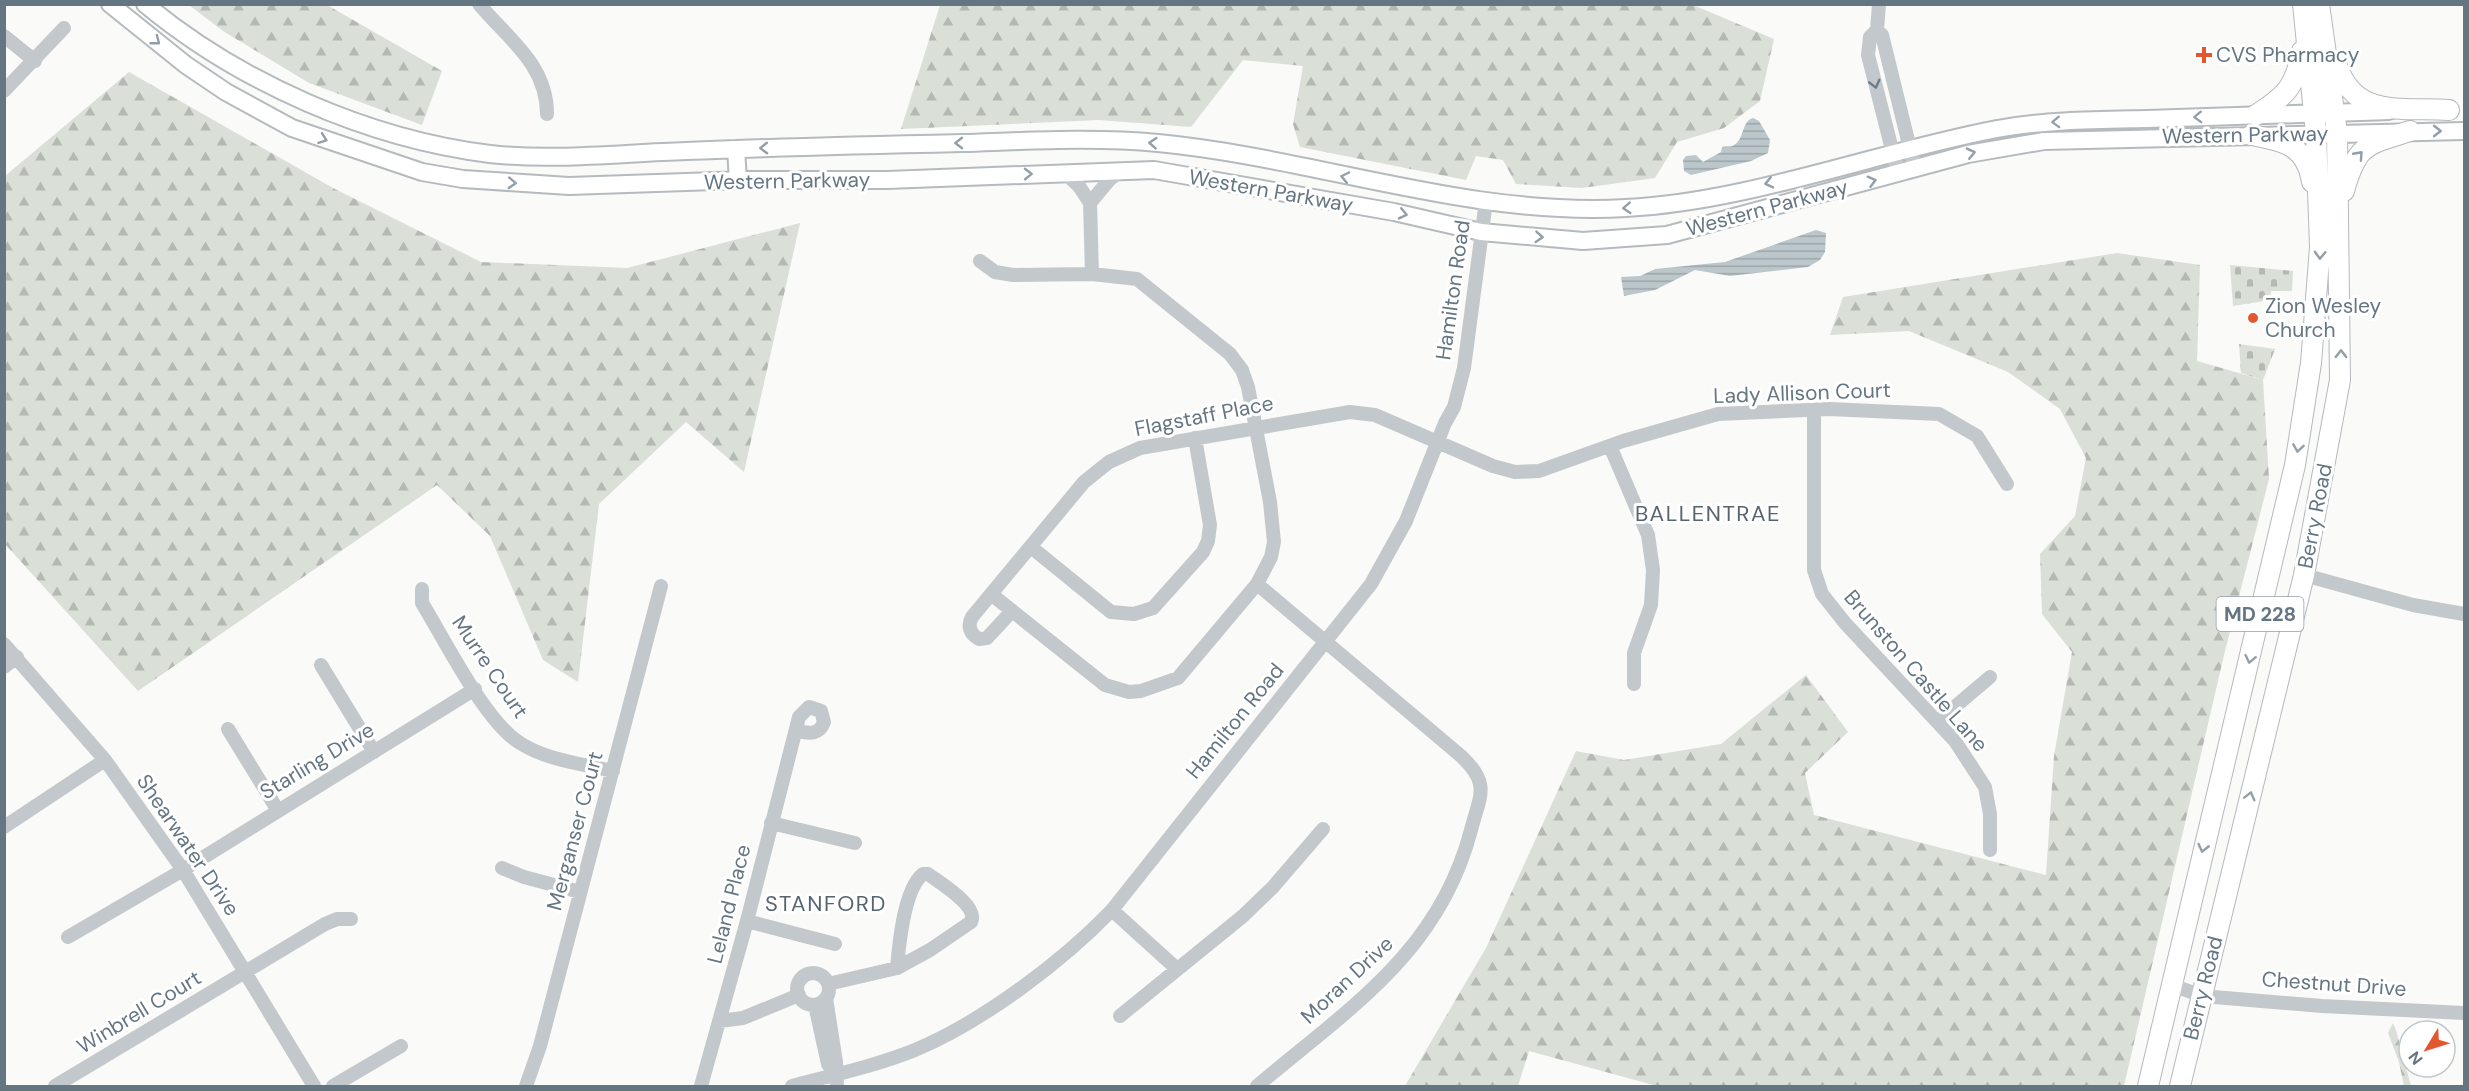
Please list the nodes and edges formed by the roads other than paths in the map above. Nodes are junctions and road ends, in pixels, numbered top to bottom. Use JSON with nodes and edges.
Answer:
{"nodes":[{"id":1,"x":110,"y":4,"type":"edge"},
{"id":2,"x":145,"y":4,"type":"edge"},
{"id":3,"x":479,"y":4,"type":"edge"},
{"id":4,"x":1880,"y":4,"type":"edge"},
{"id":5,"x":2303,"y":4,"type":"edge"},
{"id":6,"x":2315,"y":16,"type":"edge"},
{"id":7,"x":64,"y":28,"type":"dead end"},
{"id":8,"x":1877,"y":30,"type":"junction"},
{"id":9,"x":4,"y":36,"type":"edge"},
{"id":10,"x":35,"y":61,"type":"junction"},
{"id":11,"x":4,"y":91,"type":"edge"},
{"id":12,"x":2457,"y":110,"type":"edge"},
{"id":13,"x":2336,"y":113,"type":"junction"},
{"id":14,"x":547,"y":114,"type":"dead end"},
{"id":15,"x":2314,"y":114,"type":"junction"},
{"id":16,"x":2256,"y":115,"type":"junction"},
{"id":17,"x":2410,"y":130,"type":"junction"},
{"id":18,"x":2464,"y":131,"type":"edge"},
{"id":19,"x":2316,"y":133,"type":"junction"},
{"id":20,"x":2337,"y":133,"type":"junction"},
{"id":21,"x":2252,"y":135,"type":"junction"},
{"id":22,"x":736,"y":149,"type":"junction"},
{"id":23,"x":1910,"y":150,"type":"junction"},
{"id":24,"x":1893,"y":154,"type":"junction"},
{"id":25,"x":1915,"y":169,"type":"junction"},
{"id":26,"x":1121,"y":171,"type":"junction"},
{"id":27,"x":1065,"y":173,"type":"junction"},
{"id":28,"x":1898,"y":173,"type":"junction"},
{"id":29,"x":738,"y":180,"type":"junction"},
{"id":30,"x":1486,"y":201,"type":"junction"},
{"id":31,"x":1090,"y":202,"type":"junction"},
{"id":32,"x":2339,"y":208,"type":"junction"},
{"id":33,"x":2320,"y":224,"type":"junction"},
{"id":34,"x":1481,"y":232,"type":"junction"},
{"id":35,"x":980,"y":261,"type":"dead end"},
{"id":36,"x":1092,"y":273,"type":"junction"},
{"id":37,"x":1814,"y":410,"type":"junction"},
{"id":38,"x":1256,"y":427,"type":"junction"},
{"id":39,"x":1195,"y":438,"type":"junction"},
{"id":40,"x":1437,"y":443,"type":"junction"},
{"id":41,"x":1610,"y":446,"type":"junction"},
{"id":42,"x":2007,"y":484,"type":"dead end"},
{"id":43,"x":1031,"y":547,"type":"junction"},
{"id":44,"x":2304,"y":575,"type":"junction"},
{"id":45,"x":1257,"y":584,"type":"junction"},
{"id":46,"x":662,"y":586,"type":"dead end"},
{"id":47,"x":422,"y":589,"type":"dead end"},
{"id":48,"x":991,"y":594,"type":"junction"},
{"id":49,"x":1012,"y":611,"type":"junction"},
{"id":50,"x":2464,"y":614,"type":"edge"},
{"id":51,"x":1326,"y":641,"type":"junction"},
{"id":52,"x":4,"y":644,"type":"edge"},
{"id":53,"x":17,"y":657,"type":"junction"},
{"id":54,"x":321,"y":665,"type":"dead end"},
{"id":55,"x":4,"y":667,"type":"edge"},
{"id":56,"x":1990,"y":677,"type":"dead end"},
{"id":57,"x":1634,"y":684,"type":"dead end"},
{"id":58,"x":475,"y":689,"type":"junction"},
{"id":59,"x":1938,"y":722,"type":"junction"},
{"id":60,"x":228,"y":729,"type":"dead end"},
{"id":61,"x":796,"y":730,"type":"dead end"},
{"id":62,"x":374,"y":752,"type":"junction"},
{"id":63,"x":105,"y":760,"type":"junction"},
{"id":64,"x":613,"y":771,"type":"junction"},
{"id":65,"x":277,"y":809,"type":"junction"},
{"id":66,"x":771,"y":823,"type":"junction"},
{"id":67,"x":4,"y":827,"type":"edge"},
{"id":68,"x":1323,"y":829,"type":"dead end"},
{"id":69,"x":855,"y":843,"type":"dead end"},
{"id":70,"x":1990,"y":850,"type":"dead end"},
{"id":71,"x":502,"y":868,"type":"dead end"},
{"id":72,"x":183,"y":870,"type":"junction"},
{"id":73,"x":580,"y":892,"type":"junction"},
{"id":74,"x":1112,"y":910,"type":"junction"},
{"id":75,"x":351,"y":919,"type":"dead end"},
{"id":76,"x":747,"y":921,"type":"junction"},
{"id":77,"x":68,"y":937,"type":"dead end"},
{"id":78,"x":835,"y":944,"type":"dead end"},
{"id":79,"x":897,"y":968,"type":"junction"},
{"id":80,"x":1177,"y":969,"type":"junction"},
{"id":81,"x":246,"y":973,"type":"junction"},
{"id":82,"x":828,"y":984,"type":"junction"},
{"id":83,"x":2172,"y":985,"type":"junction"},
{"id":84,"x":799,"y":995,"type":"junction"},
{"id":85,"x":2202,"y":996,"type":"junction"},
{"id":86,"x":820,"y":1002,"type":"junction"},
{"id":87,"x":2464,"y":1013,"type":"edge"},
{"id":88,"x":1120,"y":1016,"type":"dead end"},
{"id":89,"x":720,"y":1021,"type":"junction"},
{"id":90,"x":401,"y":1046,"type":"dead end"},
{"id":91,"x":836,"y":1080,"type":"edge"},
{"id":92,"x":55,"y":1086,"type":"edge"},
{"id":93,"x":314,"y":1086,"type":"edge"},
{"id":94,"x":333,"y":1086,"type":"edge"},
{"id":95,"x":526,"y":1086,"type":"edge"},
{"id":96,"x":701,"y":1086,"type":"edge"},
{"id":97,"x":792,"y":1086,"type":"edge"},
{"id":98,"x":1257,"y":1086,"type":"edge"},
{"id":99,"x":2148,"y":1086,"type":"edge"},
{"id":100,"x":2180,"y":1086,"type":"edge"}],
"edges":[{"from":1,"to":29,"type":"main road","name":"Western Parkway","one_way":true},
{"from":2,"to":22,"type":"main road","name":"Western Parkway"},
{"from":3,"to":14,"type":"street"},
{"from":4,"to":8,"type":"street"},
{"from":5,"to":6,"type":"highway","name":"Berry Road","number":"MD 228"},
{"from":6,"to":12,"type":"highway"},
{"from":6,"to":13,"type":"highway","name":"Berry Road","number":"MD 228"},
{"from":6,"to":15,"type":"highway","name":"Berry Road","number":"MD 228"},
{"from":6,"to":16,"type":"highway"},
{"from":7,"to":10,"type":"street"},
{"from":8,"to":23,"type":"street"},
{"from":8,"to":24,"type":"street","one_way":true},
{"from":9,"to":10,"type":"street"},
{"from":10,"to":11,"type":"street"},
{"from":12,"to":13,"type":"main road","name":"Western Parkway"},
{"from":13,"to":15,"type":"main road","name":"Western Parkway"},
{"from":13,"to":20,"type":"highway","name":"Berry Road","number":"MD 228"},
{"from":15,"to":16,"type":"main road","name":"Western Parkway"},
{"from":15,"to":19,"type":"highway","name":"Berry Road","number":"MD 228"},
{"from":16,"to":23,"type":"main road","name":"Western Parkway","one_way":true},
{"from":17,"to":18,"type":"main road","name":"Western Parkway","one_way":true},
{"from":17,"to":20,"type":"main road","name":"Western Parkway"},
{"from":32,"to":17,"type":"highway","one_way":true},
{"from":19,"to":20,"type":"main road","name":"Western Parkway"},
{"from":19,"to":21,"type":"main road","name":"Western Parkway"},
{"from":19,"to":33,"type":"highway","name":"Berry Road","number":"MD 228"},
{"from":20,"to":32,"type":"highway","name":"Berry Road","number":"MD 228"},
{"from":25,"to":21,"type":"main road","name":"Western Parkway","one_way":true},
{"from":21,"to":33,"type":"highway"},
{"from":22,"to":29,"type":"main road"},
{"from":30,"to":22,"type":"main road","name":"Western Parkway","one_way":true},
{"from":23,"to":24,"type":"main road","name":"Western Parkway"},
{"from":23,"to":25,"type":"street"},
{"from":24,"to":28,"type":"street"},
{"from":24,"to":30,"type":"main road","name":"Western Parkway","one_way":true},
{"from":25,"to":28,"type":"main road","name":"Western Parkway"},
{"from":26,"to":27,"type":"main road","name":"Western Parkway"},
{"from":26,"to":31,"type":"street"},
{"from":26,"to":34,"type":"main road","name":"Western Parkway","one_way":true},
{"from":29,"to":27,"type":"main road","name":"Western Parkway","one_way":true},
{"from":27,"to":31,"type":"street"},
{"from":34,"to":28,"type":"main road","name":"Western Parkway","one_way":true},
{"from":30,"to":34,"type":"street","name":"Hamilton Road"},
{"from":31,"to":36,"type":"street"},
{"from":44,"to":32,"type":"highway","name":"Berry Road","number":"MD 228","one_way":true},
{"from":33,"to":83,"type":"highway","name":"Berry Road","number":"MD 228","one_way":true},
{"from":34,"to":40,"type":"street","name":"Hamilton Road"},
{"from":35,"to":36,"type":"street"},
{"from":36,"to":38,"type":"street"},
{"from":37,"to":41,"type":"street","name":"Lady Allison Court"},
{"from":37,"to":42,"type":"street","name":"Lady Allison Court"},
{"from":37,"to":59,"type":"street","name":"Brunston Castle Lane"},
{"from":38,"to":39,"type":"street","name":"Flagstaff Place"},
{"from":38,"to":40,"type":"street","name":"Flagstaff Place"},
{"from":38,"to":45,"type":"street"},
{"from":39,"to":43,"type":"street","name":"Flagstaff Place"},
{"from":39,"to":43,"type":"street"},
{"from":40,"to":41,"type":"street","name":"Lady Allison Court"},
{"from":40,"to":51,"type":"street","name":"Hamilton Road"},
{"from":41,"to":57,"type":"street"},
{"from":43,"to":48,"type":"street","name":"Flagstaff Place"},
{"from":44,"to":50,"type":"street"},
{"from":85,"to":44,"type":"highway","name":"Berry Road","number":"MD 228","one_way":true},
{"from":45,"to":49,"type":"street"},
{"from":45,"to":51,"type":"street","name":"Moran Drive"},
{"from":46,"to":64,"type":"street","name":"Merganser Court"},
{"from":47,"to":58,"type":"street","name":"Murre Court"},
{"from":48,"to":49,"type":"street"},
{"from":48,"to":49,"type":"street","name":"Flagstaff Place"},
{"from":51,"to":74,"type":"street","name":"Hamilton Road"},
{"from":51,"to":98,"type":"street","name":"Moran Drive"},
{"from":52,"to":53,"type":"street","name":"Shearwater Drive"},
{"from":53,"to":55,"type":"street"},
{"from":53,"to":63,"type":"street","name":"Shearwater Drive"},
{"from":54,"to":62,"type":"street"},
{"from":56,"to":59,"type":"street"},
{"from":58,"to":62,"type":"street","name":"Starling Drive"},
{"from":58,"to":64,"type":"street","name":"Murre Court"},
{"from":59,"to":70,"type":"street","name":"Brunston Castle Lane"},
{"from":60,"to":65,"type":"street"},
{"from":61,"to":66,"type":"street","name":"Leland Place"},
{"from":62,"to":65,"type":"street","name":"Starling Drive"},
{"from":63,"to":67,"type":"street"},
{"from":63,"to":72,"type":"street","name":"Shearwater Drive"},
{"from":64,"to":73,"type":"street","name":"Merganser Court"},
{"from":65,"to":72,"type":"street","name":"Starling Drive"},
{"from":66,"to":69,"type":"street"},
{"from":66,"to":76,"type":"street","name":"Leland Place"},
{"from":68,"to":80,"type":"street"},
{"from":71,"to":73,"type":"street"},
{"from":72,"to":77,"type":"street","name":"Starling Drive"},
{"from":72,"to":81,"type":"street","name":"Shearwater Drive"},
{"from":73,"to":95,"type":"street","name":"Merganser Court"},
{"from":74,"to":80,"type":"street"},
{"from":74,"to":91,"type":"street","name":"Hamilton Road"},
{"from":75,"to":81,"type":"street","name":"Winbrell Court"},
{"from":76,"to":78,"type":"street"},
{"from":76,"to":89,"type":"street","name":"Leland Place"},
{"from":79,"to":79,"type":"street"},
{"from":79,"to":82,"type":"street"},
{"from":80,"to":88,"type":"street"},
{"from":81,"to":92,"type":"street","name":"Winbrell Court"},
{"from":81,"to":93,"type":"street","name":"Shearwater Drive"},
{"from":82,"to":84,"type":"street"},
{"from":82,"to":86,"type":"street"},
{"from":83,"to":85,"type":"street","name":"Chestnut Drive"},
{"from":83,"to":99,"type":"highway","name":"Berry Road","number":"MD 228"},
{"from":84,"to":86,"type":"street"},
{"from":84,"to":89,"type":"street"},
{"from":85,"to":87,"type":"street","name":"Chestnut Drive"},
{"from":85,"to":100,"type":"highway","name":"Berry Road","number":"MD 228"},
{"from":86,"to":91,"type":"street"},
{"from":89,"to":96,"type":"street","name":"Leland Place"},
{"from":90,"to":94,"type":"street"},
{"from":91,"to":97,"type":"street","name":"Hamilton Road"}]}
